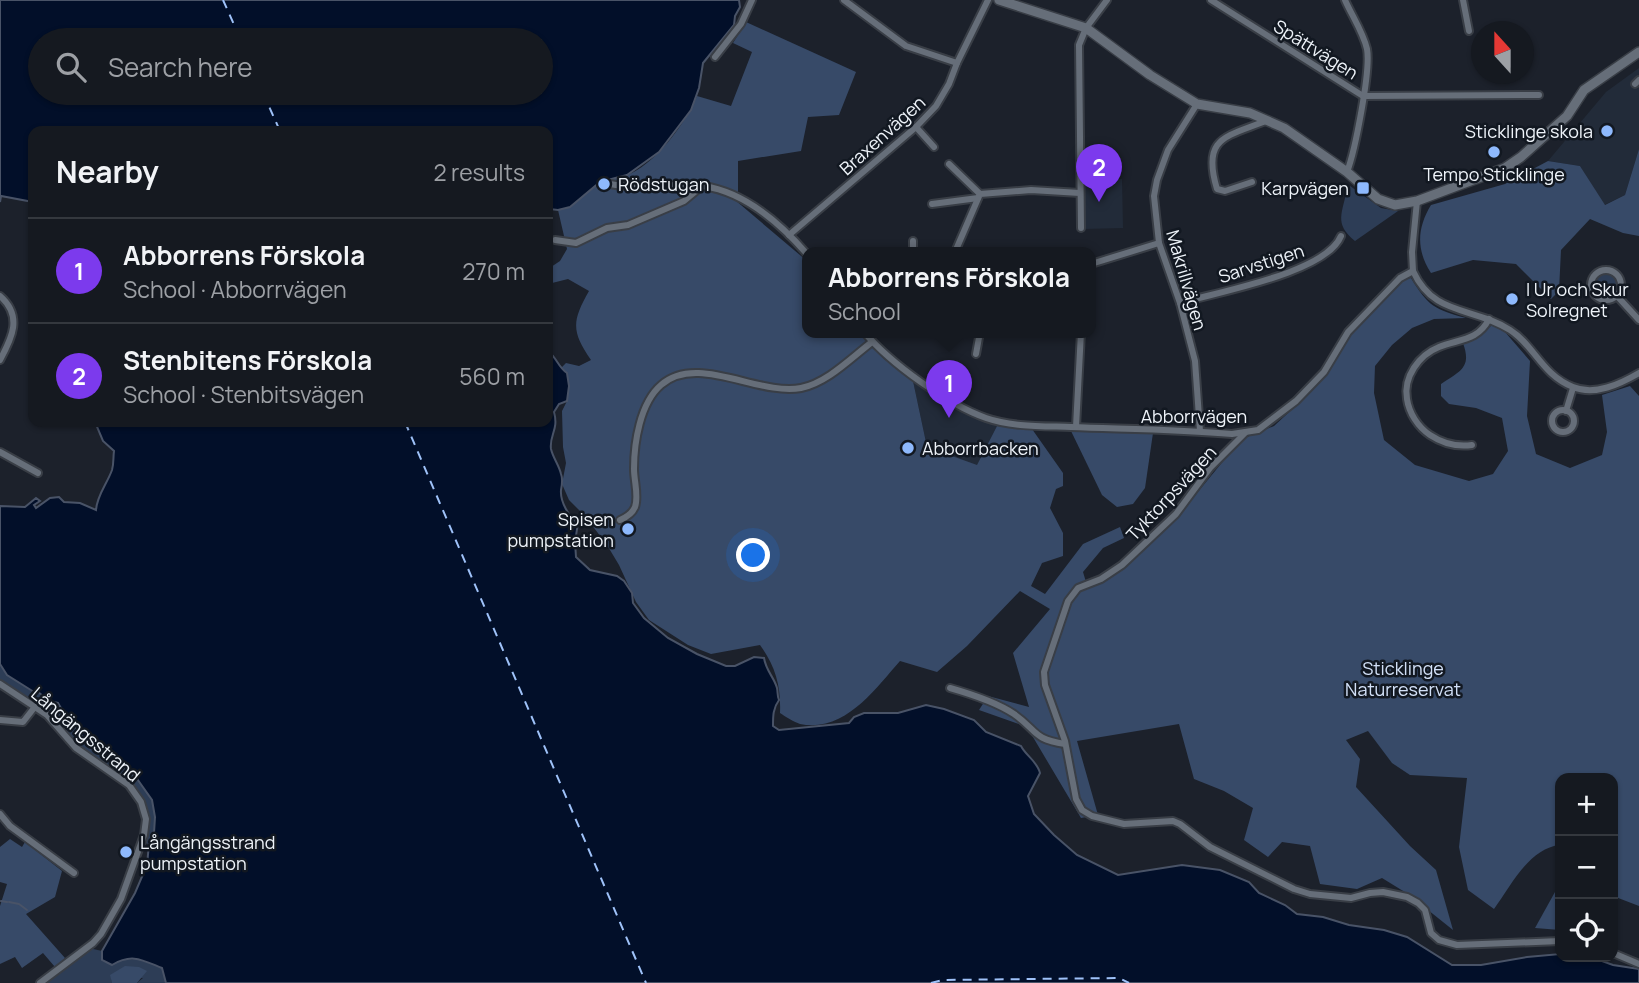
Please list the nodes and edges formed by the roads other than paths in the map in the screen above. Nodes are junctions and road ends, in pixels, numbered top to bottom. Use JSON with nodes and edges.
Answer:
{"nodes":[{"id":1,"x":752,"y":0,"type":"edge"},
{"id":2,"x":844,"y":0,"type":"edge"},
{"id":3,"x":988,"y":0,"type":"edge"},
{"id":4,"x":999,"y":0,"type":"edge"},
{"id":5,"x":1107,"y":0,"type":"edge"},
{"id":6,"x":1345,"y":0,"type":"edge"},
{"id":7,"x":1463,"y":0,"type":"edge"},
{"id":8,"x":1215,"y":1,"type":"edge"},
{"id":9,"x":1015,"y":2,"type":"edge"},
{"id":10,"x":1086,"y":28,"type":"junction"},
{"id":11,"x":1469,"y":31,"type":"dead end"},
{"id":12,"x":1639,"y":52,"type":"edge"},
{"id":13,"x":715,"y":57,"type":"dead end"},
{"id":14,"x":957,"y":63,"type":"junction"},
{"id":15,"x":1539,"y":95,"type":"dead end"},
{"id":16,"x":1363,"y":96,"type":"junction"},
{"id":17,"x":1197,"y":104,"type":"junction"},
{"id":18,"x":1268,"y":120,"type":"junction"},
{"id":19,"x":916,"y":127,"type":"junction"},
{"id":20,"x":934,"y":147,"type":"dead end"},
{"id":21,"x":949,"y":164,"type":"dead end"},
{"id":22,"x":1347,"y":172,"type":"junction"},
{"id":23,"x":1252,"y":182,"type":"dead end"},
{"id":24,"x":610,"y":184,"type":"dead end"},
{"id":25,"x":702,"y":186,"type":"junction"},
{"id":26,"x":1080,"y":193,"type":"junction"},
{"id":27,"x":979,"y":196,"type":"junction"},
{"id":28,"x":1417,"y":201,"type":"junction"},
{"id":29,"x":932,"y":204,"type":"dead end"},
{"id":30,"x":1081,"y":228,"type":"dead end"},
{"id":31,"x":789,"y":235,"type":"junction"},
{"id":32,"x":1341,"y":236,"type":"dead end"},
{"id":33,"x":555,"y":240,"type":"dead end"},
{"id":34,"x":913,"y":241,"type":"dead end"},
{"id":35,"x":1159,"y":243,"type":"junction"},
{"id":36,"x":913,"y":247,"type":"edge"},
{"id":37,"x":957,"y":247,"type":"edge"},
{"id":38,"x":802,"y":249,"type":"edge"},
{"id":39,"x":1096,"y":262,"type":"edge"},
{"id":40,"x":1413,"y":271,"type":"junction"},
{"id":41,"x":0,"y":296,"type":"edge"},
{"id":42,"x":1617,"y":296,"type":"junction"},
{"id":43,"x":1180,"y":303,"type":"junction"},
{"id":44,"x":1489,"y":319,"type":"junction"},
{"id":45,"x":1639,"y":320,"type":"edge"},
{"id":46,"x":869,"y":338,"type":"edge"},
{"id":47,"x":979,"y":338,"type":"edge"},
{"id":48,"x":1081,"y":338,"type":"edge"},
{"id":49,"x":872,"y":342,"type":"junction"},
{"id":50,"x":976,"y":354,"type":"dead end"},
{"id":51,"x":0,"y":360,"type":"edge"},
{"id":52,"x":1639,"y":373,"type":"edge"},
{"id":53,"x":1573,"y":388,"type":"junction"},
{"id":54,"x":1566,"y":411,"type":"dead end"},
{"id":55,"x":1076,"y":427,"type":"junction"},
{"id":56,"x":1200,"y":431,"type":"junction"},
{"id":57,"x":1245,"y":433,"type":"junction"},
{"id":58,"x":1472,"y":445,"type":"dead end"},
{"id":59,"x":0,"y":452,"type":"edge"},
{"id":60,"x":38,"y":473,"type":"dead end"},
{"id":61,"x":620,"y":520,"type":"dead end"},
{"id":62,"x":0,"y":684,"type":"edge"},
{"id":63,"x":950,"y":688,"type":"dead end"},
{"id":64,"x":34,"y":708,"type":"junction"},
{"id":65,"x":0,"y":720,"type":"edge"},
{"id":66,"x":1065,"y":744,"type":"junction"},
{"id":67,"x":0,"y":814,"type":"edge"},
{"id":68,"x":74,"y":873,"type":"dead end"},
{"id":69,"x":1555,"y":942,"type":"edge"},
{"id":70,"x":1618,"y":955,"type":"edge"},
{"id":71,"x":1639,"y":964,"type":"edge"},
{"id":72,"x":40,"y":983,"type":"edge"}],
"edges":[{"from":1,"to":13,"type":"street"},
{"from":2,"to":14,"type":"street"},
{"from":3,"to":14,"type":"street","name":"Braxenvägen"},
{"from":4,"to":9,"type":"street"},
{"from":5,"to":10,"type":"street"},
{"from":6,"to":16,"type":"street"},
{"from":7,"to":11,"type":"street"},
{"from":8,"to":16,"type":"street","name":"Spättvägen"},
{"from":9,"to":10,"type":"street"},
{"from":10,"to":17,"type":"street"},
{"from":10,"to":26,"type":"street"},
{"from":12,"to":28,"type":"street"},
{"from":14,"to":19,"type":"street","name":"Braxenvägen"},
{"from":15,"to":16,"type":"street","name":"Spättvägen"},
{"from":16,"to":22,"type":"street"},
{"from":17,"to":18,"type":"street"},
{"from":17,"to":35,"type":"street","name":"Makrillvägen"},
{"from":18,"to":22,"type":"street"},
{"from":18,"to":23,"type":"street"},
{"from":19,"to":20,"type":"street"},
{"from":19,"to":31,"type":"street","name":"Braxenvägen"},
{"from":21,"to":27,"type":"street"},
{"from":22,"to":28,"type":"street"},
{"from":24,"to":25,"type":"street"},
{"from":25,"to":31,"type":"street"},
{"from":25,"to":33,"type":"street"},
{"from":26,"to":27,"type":"street"},
{"from":26,"to":30,"type":"street"},
{"from":27,"to":29,"type":"street"},
{"from":27,"to":37,"type":"street"},
{"from":28,"to":40,"type":"street"},
{"from":31,"to":38,"type":"street"},
{"from":32,"to":43,"type":"street","name":"Sarvstigen"},
{"from":34,"to":36,"type":"street"},
{"from":35,"to":39,"type":"street"},
{"from":35,"to":43,"type":"street","name":"Makrillvägen"},
{"from":40,"to":44,"type":"street"},
{"from":40,"to":57,"type":"street","name":"Abborrvägen"},
{"from":41,"to":51,"type":"street"},
{"from":42,"to":42,"type":"street"},
{"from":42,"to":45,"type":"street"},
{"from":43,"to":56,"type":"street","name":"Makrillvägen"},
{"from":44,"to":53,"type":"street"},
{"from":44,"to":58,"type":"street"},
{"from":46,"to":49,"type":"street","name":"Abborrvägen"},
{"from":47,"to":50,"type":"street"},
{"from":48,"to":55,"type":"street"},
{"from":49,"to":55,"type":"street","name":"Abborrvägen"},
{"from":49,"to":61,"type":"street"},
{"from":52,"to":53,"type":"street"},
{"from":53,"to":54,"type":"street"},
{"from":55,"to":56,"type":"street","name":"Abborrvägen"},
{"from":56,"to":57,"type":"street","name":"Abborrvägen"},
{"from":57,"to":66,"type":"street","name":"Tyktorpsvägen"},
{"from":59,"to":60,"type":"street"},
{"from":62,"to":64,"type":"street","name":"Långängsstrand"},
{"from":63,"to":66,"type":"street"},
{"from":64,"to":65,"type":"street"},
{"from":64,"to":72,"type":"street","name":"Långängsstrand"},
{"from":66,"to":69,"type":"street","name":"Tyktorpsvägen"},
{"from":67,"to":68,"type":"street"},
{"from":70,"to":71,"type":"street"}]}
